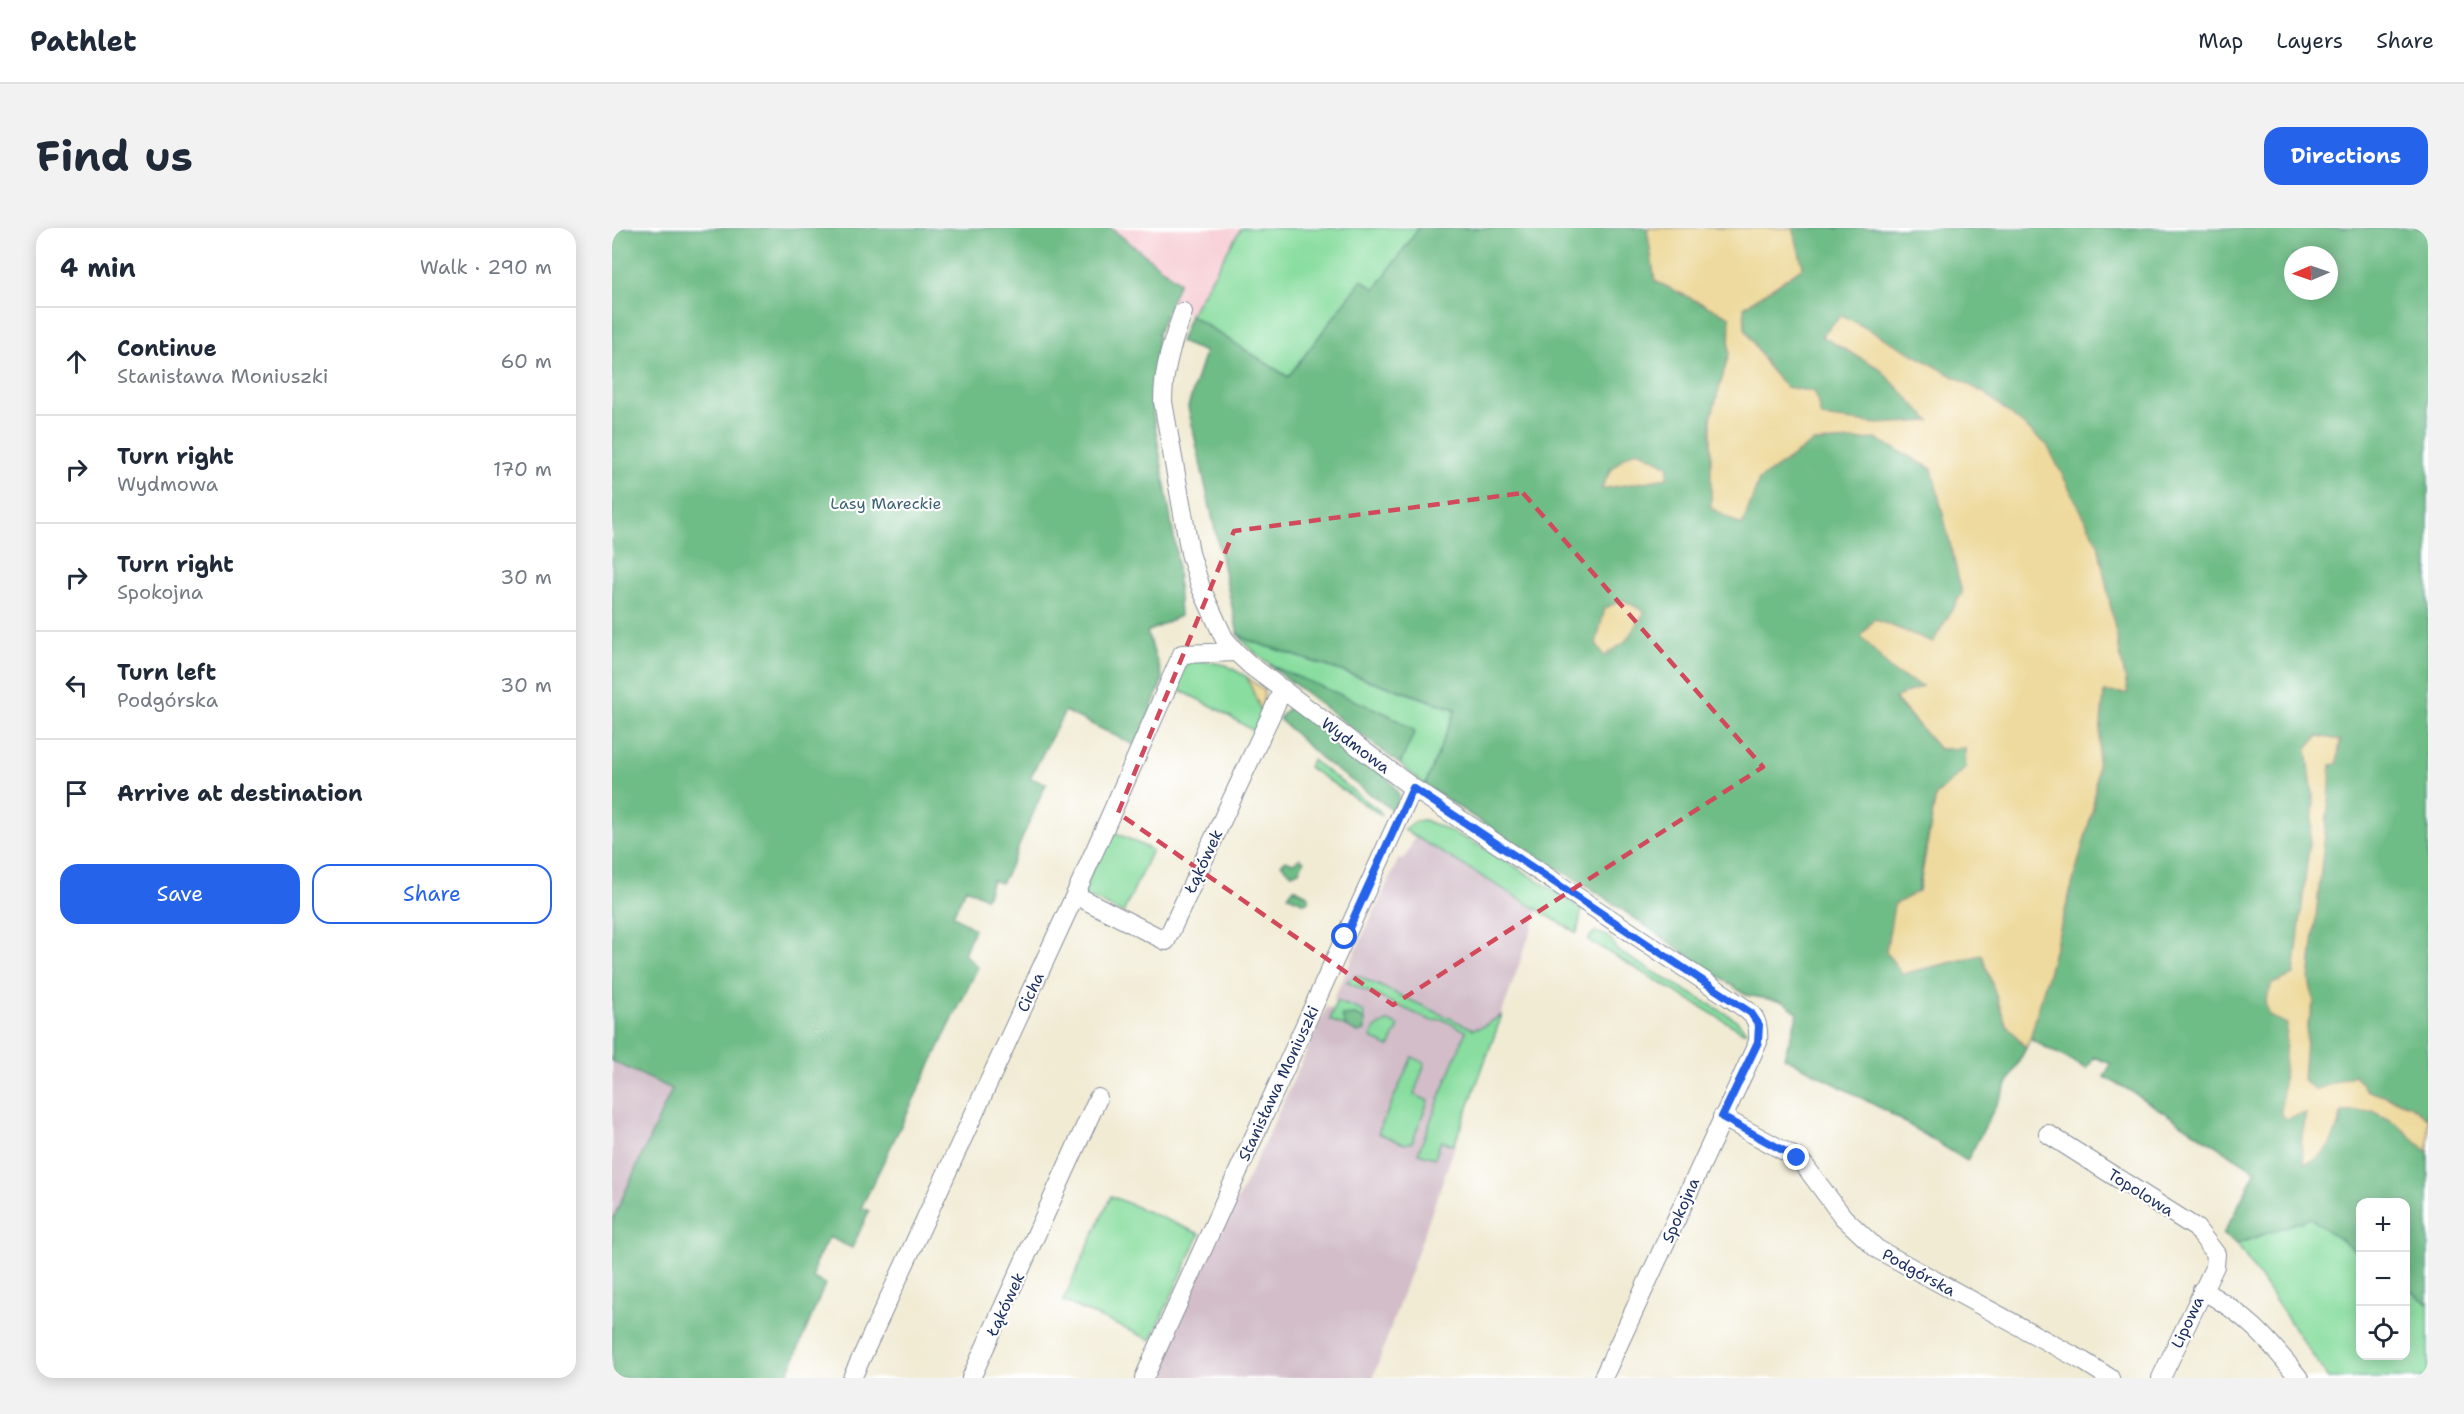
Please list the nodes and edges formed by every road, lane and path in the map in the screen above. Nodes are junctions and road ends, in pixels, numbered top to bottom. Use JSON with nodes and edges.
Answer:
{"nodes":[{"id":1,"x":1183,"y":312,"type":"dead end"},
{"id":2,"x":1236,"y":652,"type":"junction"},
{"id":3,"x":1283,"y":689,"type":"junction"},
{"id":4,"x":1413,"y":788,"type":"junction"},
{"id":5,"x":1076,"y":895,"type":"junction"},
{"id":6,"x":1758,"y":1042,"type":"joint"},
{"id":7,"x":1098,"y":1098,"type":"dead end"},
{"id":8,"x":1722,"y":1117,"type":"junction"},
{"id":9,"x":2048,"y":1134,"type":"dead end"},
{"id":10,"x":2215,"y":1266,"type":"joint"},
{"id":11,"x":2202,"y":1290,"type":"junction"},
{"id":12,"x":852,"y":1378,"type":"edge"},
{"id":13,"x":971,"y":1378,"type":"edge"},
{"id":14,"x":1144,"y":1378,"type":"edge"},
{"id":15,"x":1604,"y":1378,"type":"edge"},
{"id":16,"x":2110,"y":1378,"type":"edge"},
{"id":17,"x":2161,"y":1378,"type":"edge"},
{"id":18,"x":2299,"y":1378,"type":"edge"}],
"edges":[{"from":1,"to":2,"type":"street","name":"Wydmowa"},
{"from":2,"to":3,"type":"street","name":"Wydmowa"},
{"from":2,"to":5,"type":"street","name":"Cicha"},
{"from":3,"to":4,"type":"street","name":"Wydmowa"},
{"from":3,"to":5,"type":"street","name":"Łąkówek"},
{"from":4,"to":6,"type":"street","name":"Wydmowa"},
{"from":4,"to":14,"type":"street","name":"Stanisława Moniuszki"},
{"from":5,"to":12,"type":"street","name":"Cicha"},
{"from":6,"to":8,"type":"street","name":"Spokojna"},
{"from":7,"to":13,"type":"street","name":"Łąkówek"},
{"from":8,"to":15,"type":"street","name":"Spokojna"},
{"from":8,"to":16,"type":"street","name":"Podgórska"},
{"from":9,"to":10,"type":"street","name":"Topolowa"},
{"from":10,"to":11,"type":"street","name":"Lipowa"},
{"from":11,"to":17,"type":"street","name":"Lipowa"},
{"from":11,"to":18,"type":"street"}]}
